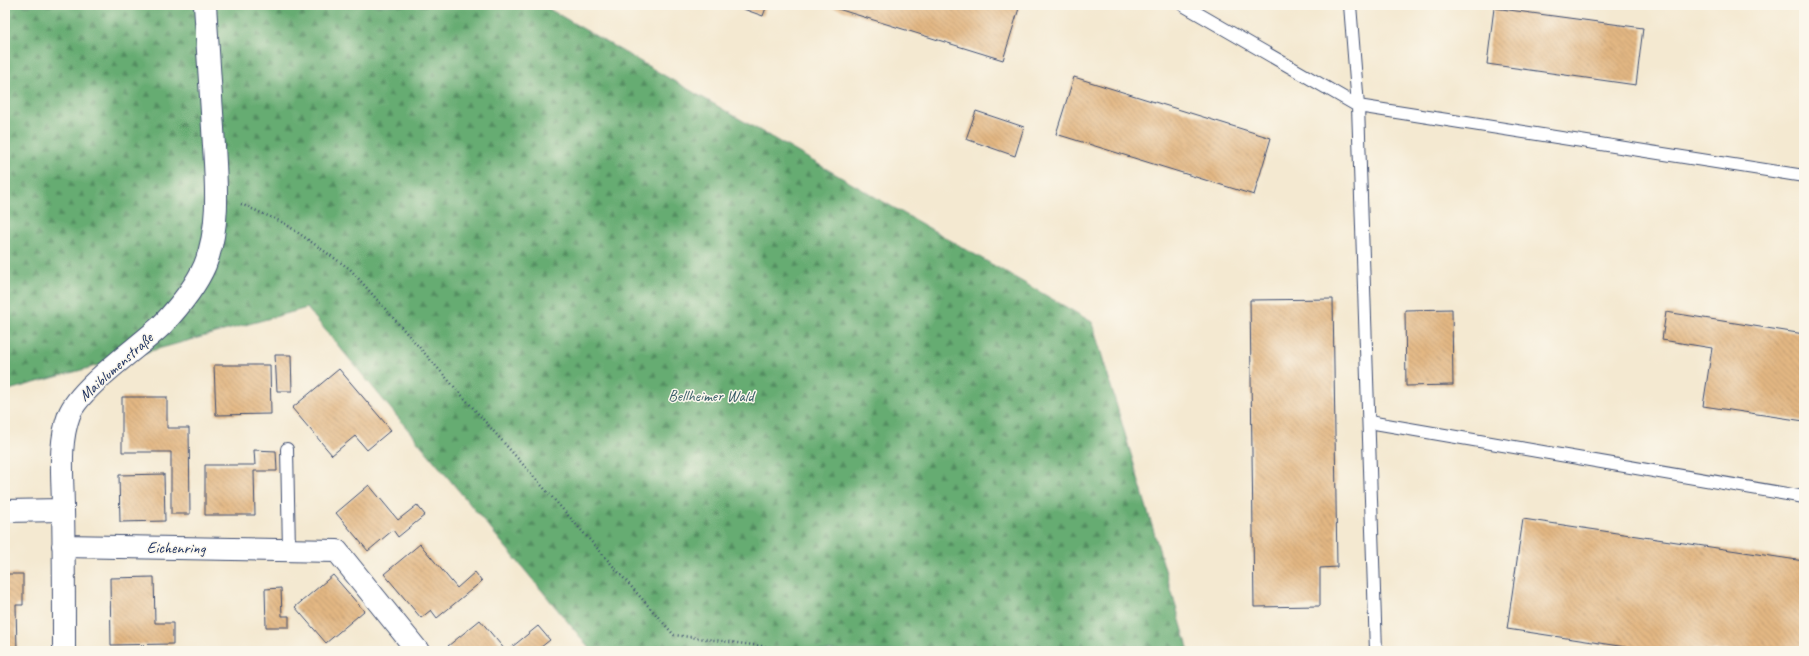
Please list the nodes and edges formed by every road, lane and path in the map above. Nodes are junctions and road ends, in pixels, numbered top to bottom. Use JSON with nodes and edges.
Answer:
{"nodes":[{"id":1,"x":205,"y":5,"type":"edge"},
{"id":2,"x":1183,"y":5,"type":"edge"},
{"id":3,"x":1350,"y":5,"type":"edge"},
{"id":4,"x":1358,"y":106,"type":"junction"},
{"id":5,"x":1804,"y":176,"type":"edge"},
{"id":6,"x":216,"y":194,"type":"junction"},
{"id":7,"x":1369,"y":422,"type":"junction"},
{"id":8,"x":287,"y":449,"type":"dead end"},
{"id":9,"x":1804,"y":497,"type":"edge"},
{"id":10,"x":63,"y":510,"type":"junction"},
{"id":11,"x":5,"y":512,"type":"edge"},
{"id":12,"x":63,"y":546,"type":"junction"},
{"id":13,"x":288,"y":550,"type":"junction"},
{"id":14,"x":786,"y":650,"type":"edge"},
{"id":15,"x":64,"y":651,"type":"edge"},
{"id":16,"x":418,"y":651,"type":"edge"},
{"id":17,"x":802,"y":651,"type":"edge"},
{"id":18,"x":1376,"y":651,"type":"edge"}],
"edges":[{"from":1,"to":6,"type":"street","name":"Maiblumenstraße"},
{"from":2,"to":4,"type":"lane"},
{"from":3,"to":4,"type":"lane"},
{"from":4,"to":5,"type":"lane"},
{"from":4,"to":7,"type":"lane"},
{"from":6,"to":10,"type":"street","name":"Maiblumenstraße"},
{"from":6,"to":14,"type":"path"},
{"from":7,"to":9,"type":"lane"},
{"from":7,"to":18,"type":"lane"},
{"from":8,"to":13,"type":"lane"},
{"from":10,"to":11,"type":"street"},
{"from":10,"to":12,"type":"street","name":"Maiblumenstraße"},
{"from":12,"to":13,"type":"street","name":"Eichenring"},
{"from":12,"to":15,"type":"street","name":"Maiblumenstraße"},
{"from":13,"to":16,"type":"street","name":"Eichenring"},
{"from":14,"to":17,"type":"path"}]}
